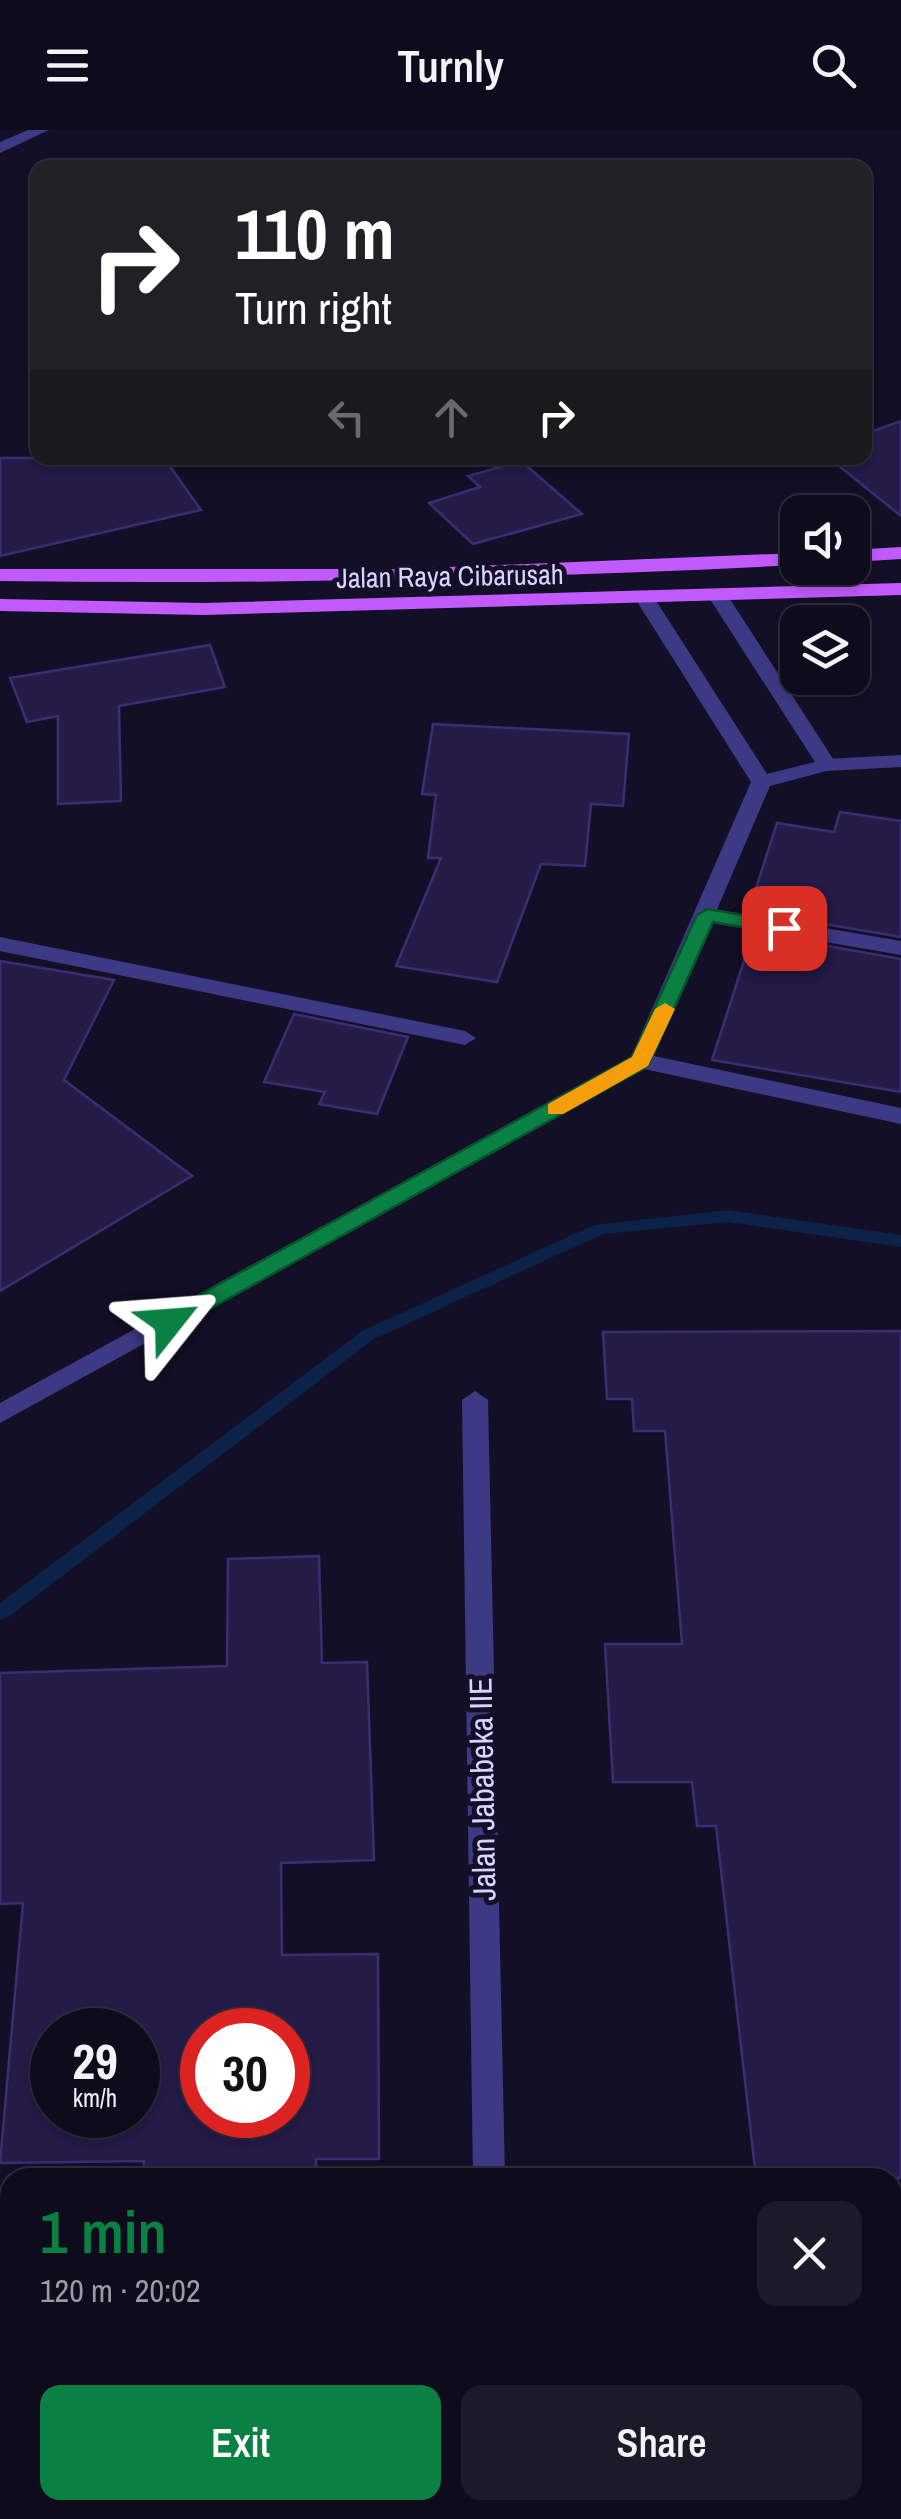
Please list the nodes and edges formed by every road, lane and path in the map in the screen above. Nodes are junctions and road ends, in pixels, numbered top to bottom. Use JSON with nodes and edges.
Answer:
{"nodes":[{"id":1,"x":41,"y":130,"type":"edge"},
{"id":2,"x":0,"y":148,"type":"edge"},
{"id":3,"x":901,"y":553,"type":"edge"},
{"id":4,"x":870,"y":555,"type":"edge"},
{"id":5,"x":780,"y":560,"type":"edge"},
{"id":6,"x":0,"y":575,"type":"edge"},
{"id":7,"x":901,"y":589,"type":"edge"},
{"id":8,"x":718,"y":596,"type":"junction"},
{"id":9,"x":646,"y":600,"type":"junction"},
{"id":10,"x":0,"y":605,"type":"edge"},
{"id":11,"x":901,"y":761,"type":"edge"},
{"id":12,"x":827,"y":764,"type":"junction"},
{"id":13,"x":761,"y":782,"type":"junction"},
{"id":14,"x":707,"y":915,"type":"junction"},
{"id":15,"x":0,"y":944,"type":"edge"},
{"id":16,"x":901,"y":948,"type":"edge"},
{"id":17,"x":465,"y":1038,"type":"dead end"},
{"id":18,"x":641,"y":1062,"type":"junction"},
{"id":19,"x":901,"y":1116,"type":"edge"},
{"id":20,"x":474,"y":1400,"type":"dead end"},
{"id":21,"x":0,"y":1414,"type":"edge"},
{"id":22,"x":489,"y":2168,"type":"edge"}],
"edges":[{"from":1,"to":2,"type":"street"},
{"from":3,"to":4,"type":"main road"},
{"from":5,"to":6,"type":"main road","name":"Jalan Raya Cibarusah"},
{"from":7,"to":8,"type":"main road","name":"Jalan Raya Cibarusah"},
{"from":8,"to":9,"type":"main road","name":"Jalan Raya Cibarusah"},
{"from":8,"to":12,"type":"street"},
{"from":9,"to":10,"type":"main road","name":"Jalan Raya Cibarusah"},
{"from":9,"to":13,"type":"street"},
{"from":11,"to":12,"type":"street"},
{"from":12,"to":13,"type":"street"},
{"from":13,"to":14,"type":"street"},
{"from":14,"to":16,"type":"street"},
{"from":14,"to":18,"type":"street"},
{"from":15,"to":17,"type":"street"},
{"from":18,"to":19,"type":"street"},
{"from":18,"to":21,"type":"street"},
{"from":20,"to":22,"type":"street","name":"Jalan Jababeka IIE"}]}
